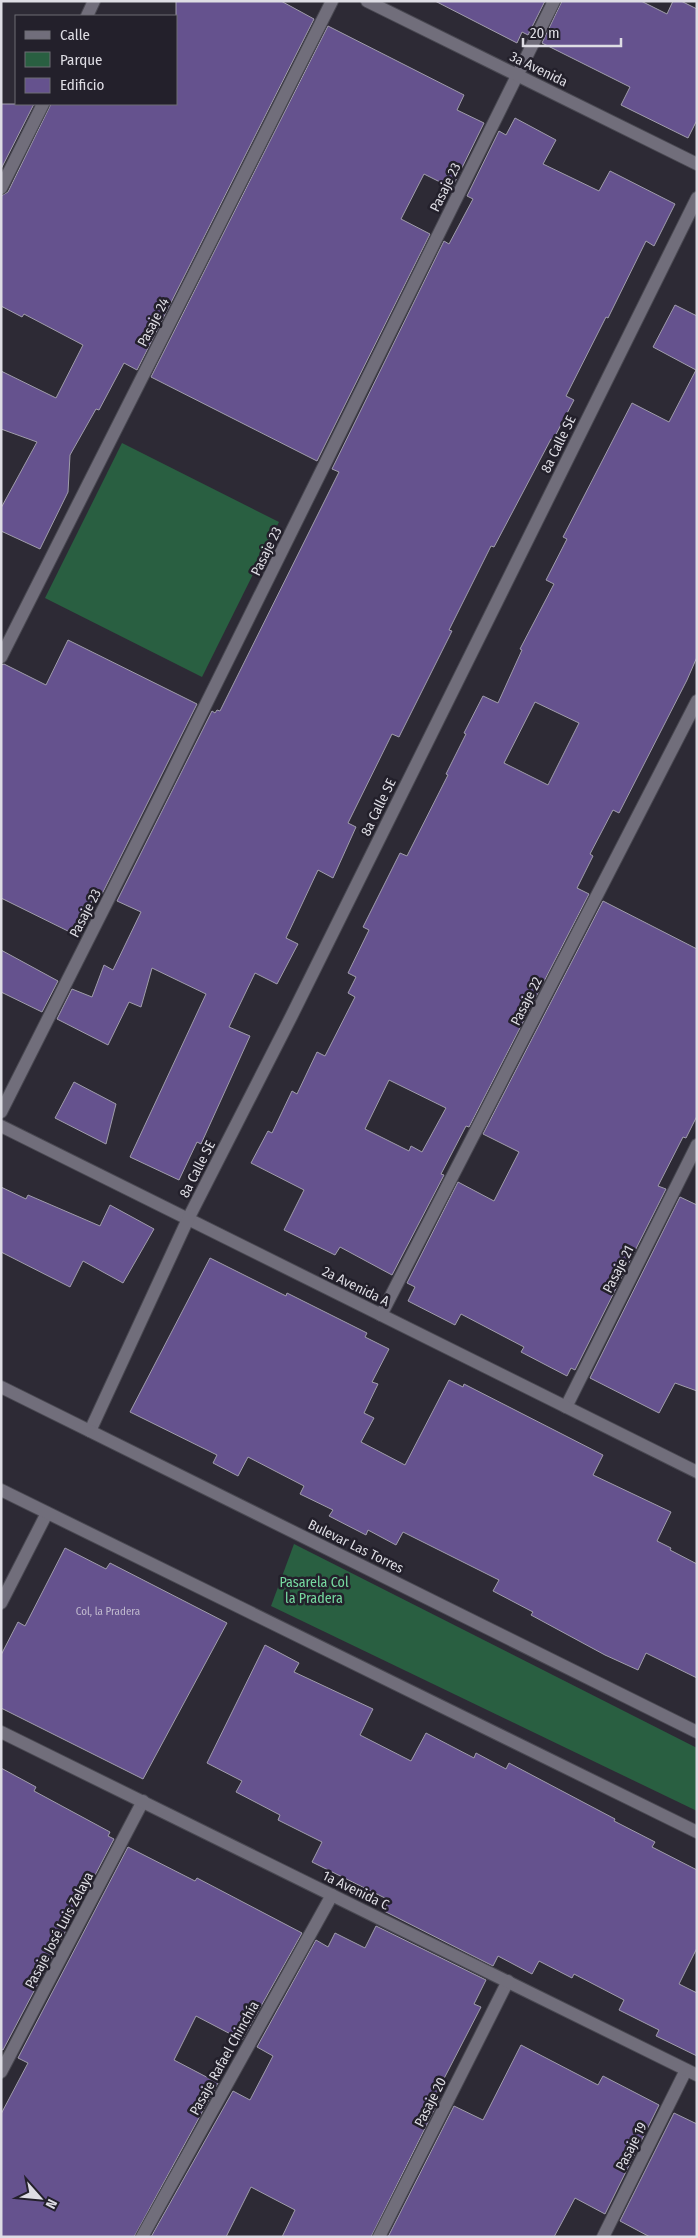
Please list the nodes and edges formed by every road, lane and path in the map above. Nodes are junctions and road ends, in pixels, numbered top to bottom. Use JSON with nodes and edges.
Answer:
{"nodes":[{"id":1,"x":94,"y":1,"type":"edge"},
{"id":2,"x":332,"y":1,"type":"edge"},
{"id":3,"x":367,"y":1,"type":"edge"},
{"id":4,"x":554,"y":1,"type":"edge"},
{"id":5,"x":87,"y":15,"type":"edge"},
{"id":6,"x":517,"y":75,"type":"junction"},
{"id":7,"x":42,"y":105,"type":"edge"},
{"id":8,"x":697,"y":164,"type":"edge"},
{"id":9,"x":1,"y":188,"type":"edge"},
{"id":10,"x":697,"y":198,"type":"edge"},
{"id":11,"x":1,"y":657,"type":"edge"},
{"id":12,"x":697,"y":701,"type":"edge"},
{"id":13,"x":1,"y":1112,"type":"edge"},
{"id":14,"x":1,"y":1126,"type":"edge"},
{"id":15,"x":697,"y":1145,"type":"edge"},
{"id":16,"x":188,"y":1219,"type":"junction"},
{"id":17,"x":382,"y":1315,"type":"junction"},
{"id":18,"x":1,"y":1387,"type":"edge"},
{"id":19,"x":566,"y":1407,"type":"junction"},
{"id":20,"x":90,"y":1431,"type":"junction"},
{"id":21,"x":697,"y":1472,"type":"edge"},
{"id":22,"x":1,"y":1490,"type":"edge"},
{"id":23,"x":47,"y":1513,"type":"junction"},
{"id":24,"x":1,"y":1604,"type":"edge"},
{"id":25,"x":1,"y":1732,"type":"edge"},
{"id":26,"x":697,"y":1732,"type":"edge"},
{"id":27,"x":143,"y":1802,"type":"junction"},
{"id":28,"x":697,"y":1832,"type":"edge"},
{"id":29,"x":332,"y":1895,"type":"junction"},
{"id":30,"x":508,"y":1981,"type":"junction"},
{"id":31,"x":1,"y":2072,"type":"edge"},
{"id":32,"x":691,"y":2072,"type":"edge"},
{"id":33,"x":142,"y":2237,"type":"edge"},
{"id":34,"x":379,"y":2237,"type":"edge"},
{"id":35,"x":603,"y":2237,"type":"edge"}],
"edges":[{"from":1,"to":5,"type":"street"},
{"from":2,"to":11,"type":"street","name":"Pasaje 24"},
{"from":3,"to":6,"type":"street","name":"3a Avenida"},
{"from":4,"to":6,"type":"street","name":"Pasaje 23"},
{"from":6,"to":8,"type":"street","name":"3a Avenida"},
{"from":6,"to":13,"type":"street","name":"Pasaje 23"},
{"from":7,"to":9,"type":"street"},
{"from":10,"to":16,"type":"street","name":"8a Calle SE"},
{"from":12,"to":17,"type":"street","name":"Pasaje 22"},
{"from":14,"to":16,"type":"street","name":"2a Avenida A"},
{"from":15,"to":19,"type":"street","name":"Pasaje 21"},
{"from":16,"to":17,"type":"street","name":"2a Avenida A"},
{"from":16,"to":20,"type":"street","name":"8a Calle SE"},
{"from":17,"to":19,"type":"street","name":"2a Avenida A"},
{"from":18,"to":20,"type":"street","name":"Bulevar Las Torres"},
{"from":19,"to":21,"type":"street","name":"2a Avenida A"},
{"from":20,"to":26,"type":"street","name":"Bulevar Las Torres"},
{"from":22,"to":23,"type":"street"},
{"from":23,"to":24,"type":"street"},
{"from":23,"to":28,"type":"street"},
{"from":25,"to":27,"type":"street","name":"1a Avenida C"},
{"from":27,"to":29,"type":"street","name":"1a Avenida C"},
{"from":27,"to":31,"type":"street","name":"Pasaje José Luis Zelaya"},
{"from":29,"to":30,"type":"street","name":"1a Avenida C"},
{"from":29,"to":33,"type":"street","name":"Pasaje Rafael Chinchía"},
{"from":30,"to":32,"type":"street","name":"1a Avenida C"},
{"from":30,"to":34,"type":"street","name":"Pasaje 20"},
{"from":32,"to":35,"type":"street","name":"Pasaje 19"}]}
